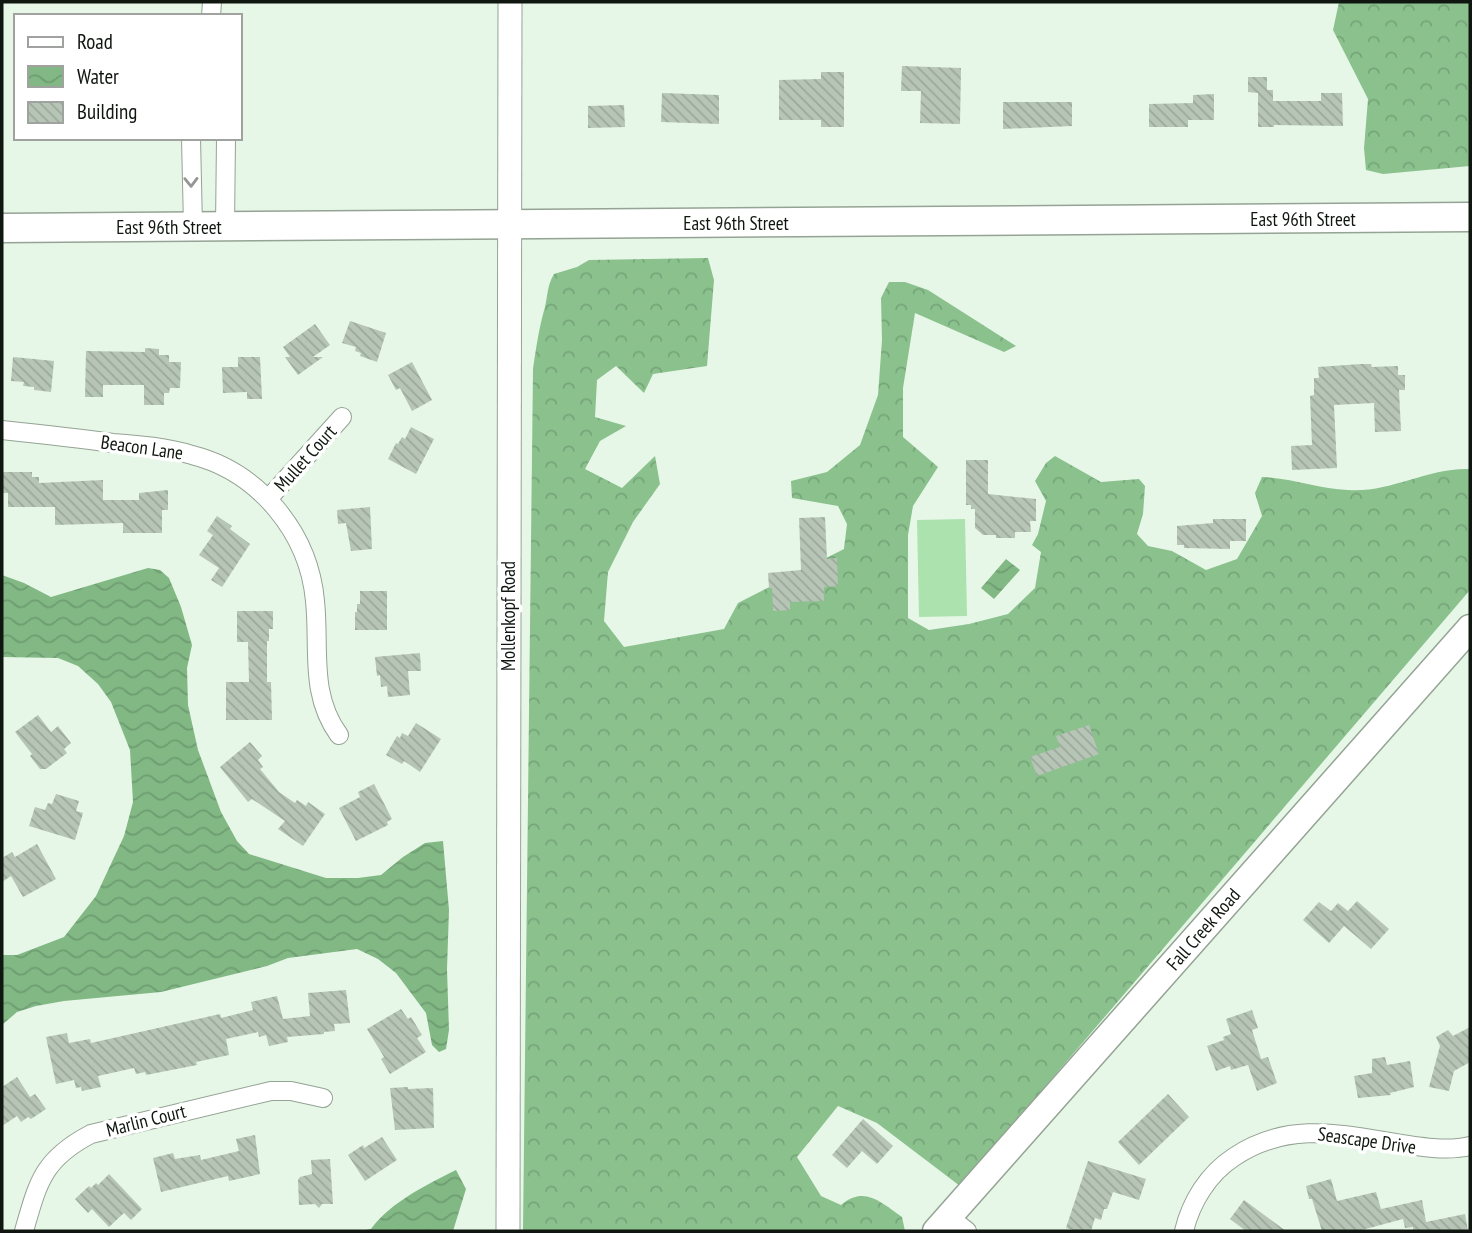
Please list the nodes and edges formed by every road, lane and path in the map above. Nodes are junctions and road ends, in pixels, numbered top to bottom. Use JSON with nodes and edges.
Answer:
{"nodes":[{"id":1,"x":510,"y":2,"type":"edge"},
{"id":2,"x":191,"y":140,"type":"edge"},
{"id":3,"x":226,"y":140,"type":"edge"},
{"id":4,"x":1470,"y":217,"type":"edge"},
{"id":5,"x":508,"y":224,"type":"junction"},
{"id":6,"x":193,"y":226,"type":"junction"},
{"id":7,"x":225,"y":226,"type":"junction"},
{"id":8,"x":2,"y":228,"type":"edge"},
{"id":9,"x":342,"y":417,"type":"dead end"},
{"id":10,"x":2,"y":430,"type":"edge"},
{"id":11,"x":268,"y":499,"type":"junction"},
{"id":12,"x":1470,"y":628,"type":"edge"},
{"id":13,"x":339,"y":735,"type":"dead end"},
{"id":14,"x":323,"y":1098,"type":"dead end"},
{"id":15,"x":1470,"y":1146,"type":"edge"},
{"id":16,"x":951,"y":1226,"type":"edge"},
{"id":17,"x":24,"y":1231,"type":"edge"},
{"id":18,"x":508,"y":1231,"type":"edge"},
{"id":19,"x":1184,"y":1231,"type":"edge"}],
"edges":[{"from":1,"to":5,"type":"street","name":"Mollenkopf Road"},
{"from":2,"to":6,"type":"street","one_way":true},
{"from":3,"to":7,"type":"street"},
{"from":4,"to":5,"type":"main road","name":"East 96th Street"},
{"from":5,"to":7,"type":"main road","name":"East 96th Street"},
{"from":5,"to":18,"type":"street","name":"Mollenkopf Road"},
{"from":6,"to":7,"type":"main road","name":"East 96th Street"},
{"from":6,"to":8,"type":"main road","name":"East 96th Street"},
{"from":9,"to":11,"type":"street","name":"Mullet Court"},
{"from":10,"to":11,"type":"street","name":"Beacon Lane"},
{"from":11,"to":13,"type":"street","name":"Beacon Lane"},
{"from":12,"to":16,"type":"main road","name":"Fall Creek Road"},
{"from":14,"to":17,"type":"street","name":"Marlin Court"},
{"from":15,"to":19,"type":"street","name":"Seascape Drive"}]}
